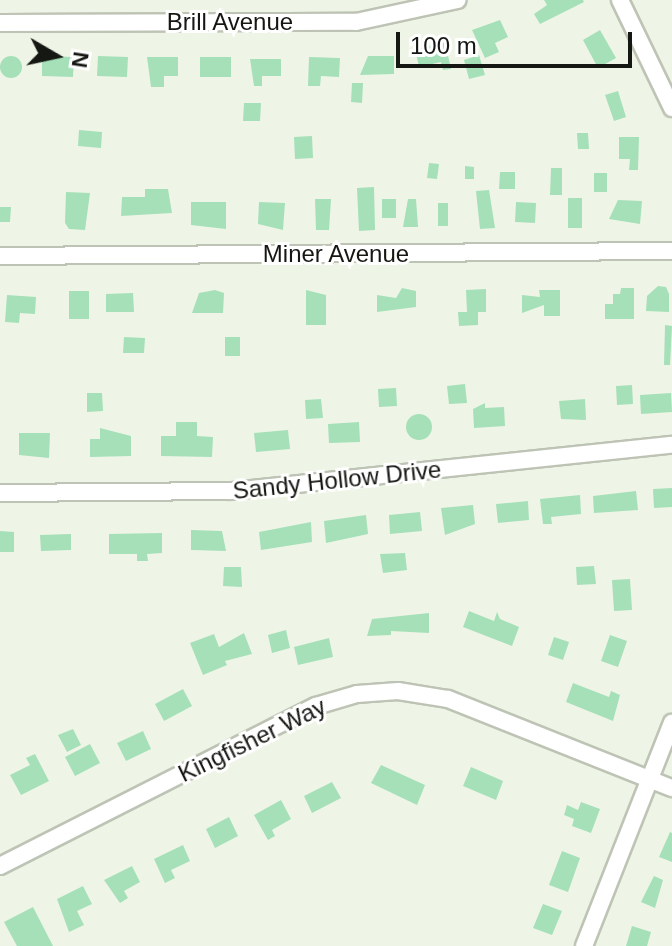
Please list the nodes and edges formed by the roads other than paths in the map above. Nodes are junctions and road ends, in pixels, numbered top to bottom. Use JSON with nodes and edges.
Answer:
{"nodes":[{"id":1,"x":458,"y":0,"type":"edge"},
{"id":2,"x":620,"y":0,"type":"edge"},
{"id":3,"x":0,"y":23,"type":"edge"},
{"id":4,"x":672,"y":108,"type":"edge"},
{"id":5,"x":672,"y":251,"type":"edge"},
{"id":6,"x":0,"y":256,"type":"edge"},
{"id":7,"x":672,"y":445,"type":"edge"},
{"id":8,"x":0,"y":493,"type":"edge"},
{"id":9,"x":672,"y":723,"type":"edge"},
{"id":10,"x":651,"y":779,"type":"junction"},
{"id":11,"x":672,"y":788,"type":"edge"},
{"id":12,"x":0,"y":866,"type":"edge"},
{"id":13,"x":584,"y":946,"type":"edge"}],
"edges":[{"from":1,"to":3,"type":"street","name":"Brill Avenue"},
{"from":2,"to":4,"type":"street"},
{"from":5,"to":6,"type":"street","name":"Miner Avenue"},
{"from":7,"to":8,"type":"street","name":"Sandy Hollow Drive"},
{"from":9,"to":10,"type":"street"},
{"from":10,"to":11,"type":"street","name":"Kingfisher Way"},
{"from":10,"to":12,"type":"street","name":"Kingfisher Way"},
{"from":10,"to":13,"type":"street"}]}
